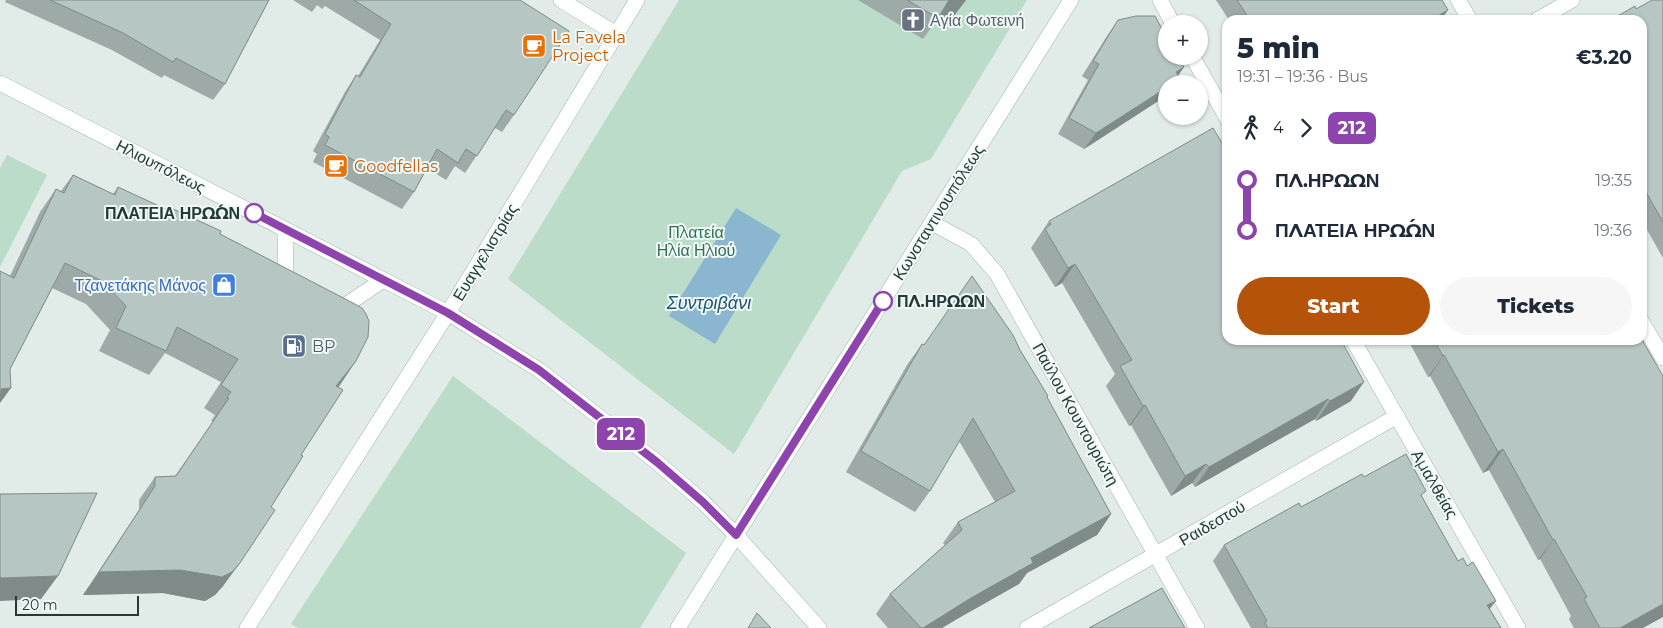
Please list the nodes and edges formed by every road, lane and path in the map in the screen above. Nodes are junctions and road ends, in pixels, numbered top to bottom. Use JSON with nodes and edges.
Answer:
{"nodes":[{"id":1,"x":561,"y":0,"type":"edge"},
{"id":2,"x":637,"y":0,"type":"edge"},
{"id":3,"x":1072,"y":0,"type":"edge"},
{"id":4,"x":1160,"y":0,"type":"edge"},
{"id":5,"x":1458,"y":0,"type":"edge"},
{"id":6,"x":1572,"y":0,"type":"edge"},
{"id":7,"x":1168,"y":15,"type":"edge"},
{"id":8,"x":1467,"y":15,"type":"edge"},
{"id":9,"x":1546,"y":15,"type":"edge"},
{"id":10,"x":616,"y":34,"type":"junction"},
{"id":11,"x":1197,"y":65,"type":"edge"},
{"id":12,"x":0,"y":83,"type":"edge"},
{"id":13,"x":1222,"y":109,"type":"edge"},
{"id":14,"x":932,"y":223,"type":"junction"},
{"id":15,"x":285,"y":230,"type":"junction"},
{"id":16,"x":383,"y":280,"type":"junction"},
{"id":17,"x":448,"y":313,"type":"junction"},
{"id":18,"x":1647,"y":331,"type":"edge"},
{"id":19,"x":1356,"y":345,"type":"edge"},
{"id":20,"x":1663,"y":358,"type":"edge"},
{"id":21,"x":1397,"y":416,"type":"junction"},
{"id":22,"x":736,"y":535,"type":"junction"},
{"id":23,"x":1156,"y":555,"type":"junction"},
{"id":24,"x":247,"y":628,"type":"edge"},
{"id":25,"x":678,"y":628,"type":"edge"},
{"id":26,"x":819,"y":628,"type":"edge"},
{"id":27,"x":1027,"y":628,"type":"edge"},
{"id":28,"x":1197,"y":628,"type":"edge"},
{"id":29,"x":1518,"y":628,"type":"edge"}],
"edges":[{"from":1,"to":10,"type":"street"},
{"from":2,"to":10,"type":"street","name":"Ευαγγελιστρίας"},
{"from":3,"to":14,"type":"street","name":"Κωνσταντινουπόλεως"},
{"from":4,"to":7,"type":"street"},
{"from":5,"to":8,"type":"street"},
{"from":6,"to":9,"type":"street"},
{"from":10,"to":17,"type":"street","name":"Ευαγγελιστρίας"},
{"from":11,"to":13,"type":"street"},
{"from":12,"to":15,"type":"street","name":"Ηλιουπόλεως"},
{"from":14,"to":22,"type":"street","name":"Κωνσταντινουπόλεως"},
{"from":14,"to":23,"type":"street","name":"Παύλου Κουντουριώτη"},
{"from":15,"to":16,"type":"street","name":"Ηλιουπόλεως"},
{"from":15,"to":16,"type":"street"},
{"from":16,"to":17,"type":"street","name":"Ηλιουπόλεως"},
{"from":17,"to":22,"type":"street","name":"Ηλιουπόλεως"},
{"from":17,"to":24,"type":"street","name":"Ευαγγελιστρίας"},
{"from":18,"to":20,"type":"street"},
{"from":19,"to":21,"type":"street","name":"Αμαλθείας"},
{"from":21,"to":23,"type":"street","name":"Ραιδεστού"},
{"from":21,"to":29,"type":"street","name":"Αμαλθείας"},
{"from":22,"to":25,"type":"street","name":"Κωνσταντινουπόλεως"},
{"from":22,"to":26,"type":"street","name":"Ηλιουπόλεως"},
{"from":23,"to":27,"type":"street","name":"Ραιδεστού"},
{"from":23,"to":28,"type":"street","name":"Παύλου Κουντουριώτη"}]}
